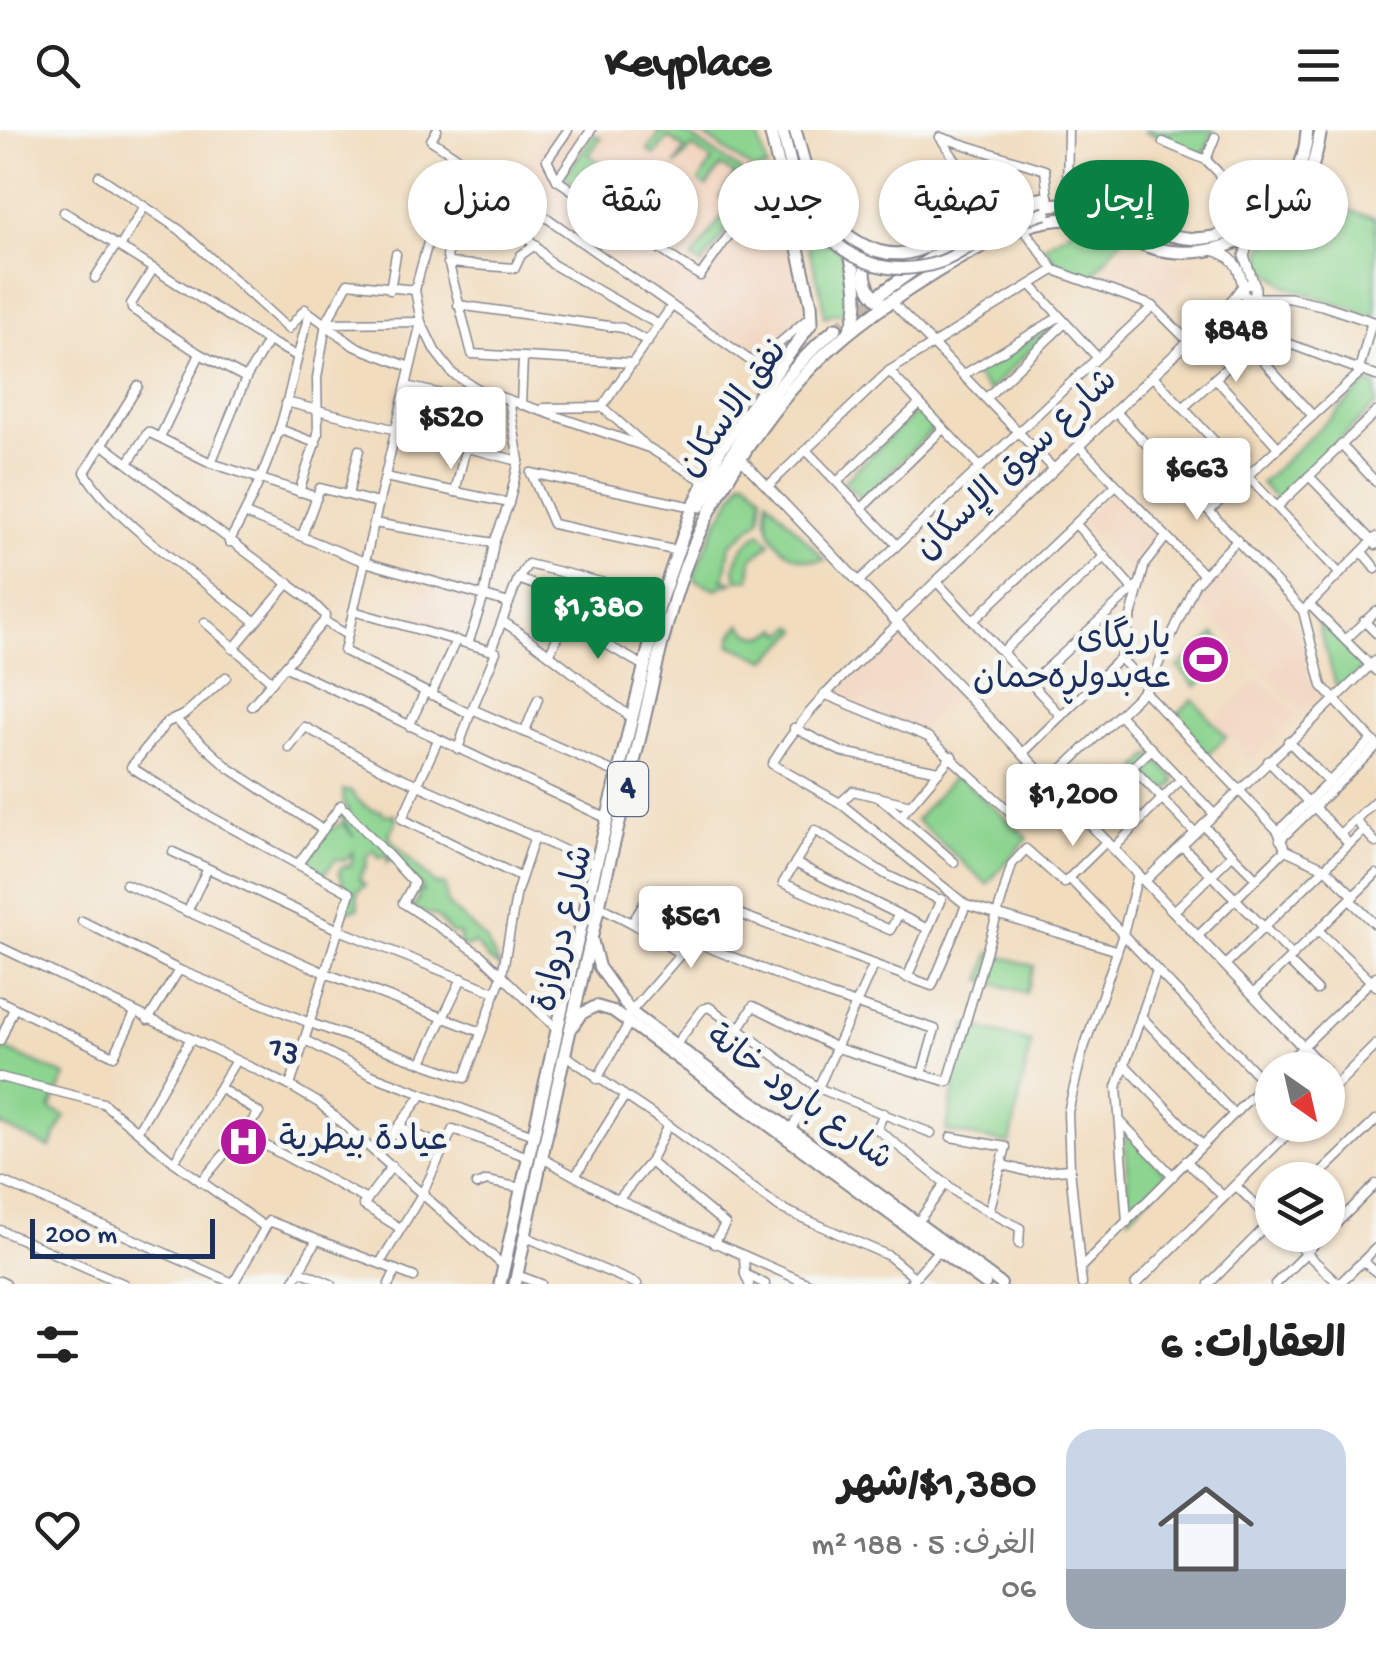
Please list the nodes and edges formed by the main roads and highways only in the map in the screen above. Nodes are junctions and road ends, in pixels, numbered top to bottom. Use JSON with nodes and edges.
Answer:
{"nodes":[{"id":1,"x":770,"y":130,"type":"edge"},
{"id":2,"x":782,"y":130,"type":"edge"},
{"id":3,"x":794,"y":130,"type":"edge"},
{"id":4,"x":1314,"y":135,"type":"edge"},
{"id":5,"x":782,"y":160,"type":"edge"},
{"id":6,"x":784,"y":160,"type":"edge"},
{"id":7,"x":804,"y":160,"type":"edge"},
{"id":8,"x":1315,"y":160,"type":"edge"},
{"id":9,"x":1054,"y":199,"type":"edge"},
{"id":10,"x":1054,"y":205,"type":"edge"},
{"id":11,"x":1054,"y":213,"type":"edge"},
{"id":12,"x":1054,"y":221,"type":"edge"},
{"id":13,"x":859,"y":241,"type":"edge"},
{"id":14,"x":874,"y":249,"type":"junction"},
{"id":15,"x":797,"y":250,"type":"edge"},
{"id":16,"x":846,"y":250,"type":"edge"},
{"id":17,"x":847,"y":250,"type":"edge"},
{"id":18,"x":880,"y":294,"type":"tunnel mouth"},
{"id":19,"x":892,"y":302,"type":"junction"},
{"id":20,"x":838,"y":334,"type":"junction"},
{"id":21,"x":800,"y":340,"type":"junction"},
{"id":22,"x":830,"y":349,"type":"junction"},
{"id":23,"x":682,"y":540,"type":"junction"},
{"id":24,"x":605,"y":824,"type":"junction"},
{"id":25,"x":617,"y":833,"type":"junction"},
{"id":26,"x":592,"y":938,"type":"junction"},
{"id":27,"x":628,"y":1018,"type":"junction"},
{"id":28,"x":564,"y":1030,"type":"junction"},
{"id":29,"x":964,"y":1263,"type":"junction"},
{"id":30,"x":520,"y":1279,"type":"edge"},
{"id":31,"x":500,"y":1284,"type":"edge"},
{"id":32,"x":984,"y":1284,"type":"edge"},
{"id":33,"x":1001,"y":1284,"type":"edge"}],
"edges":[{"from":1,"to":5,"type":"main road"},
{"from":2,"to":6,"type":"main road"},
{"from":3,"to":7,"type":"main road"},
{"from":4,"to":8,"type":"main road"},
{"from":9,"to":14,"type":"main road"},
{"from":10,"to":18,"type":"main road"},
{"from":11,"to":16,"type":"main road","bridge":true},
{"from":12,"to":19,"type":"main road"},
{"from":13,"to":14,"type":"main road"},
{"from":14,"to":19,"type":"main road"},
{"from":15,"to":21,"type":"main road"},
{"from":17,"to":20,"type":"main road"},
{"from":19,"to":20,"type":"main road"},
{"from":20,"to":22,"type":"main road","name":"شارع دروازة","number":"4"},
{"from":20,"to":23,"type":"main road","name":"نفق الاسكان"},
{"from":21,"to":22,"type":"main road"},
{"from":21,"to":23,"type":"main road"},
{"from":22,"to":25,"type":"main road","name":"شارع دروازة","number":"4"},
{"from":23,"to":24,"type":"main road","name":"شارع دروازة","number":"4"},
{"from":24,"to":25,"type":"main road"},
{"from":24,"to":28,"type":"main road","name":"شارع دروازة","number":"4"},
{"from":25,"to":26,"type":"main road","name":"شارع دروازة","number":"4"},
{"from":26,"to":27,"type":"main road","name":"شارع بارود خانة"},
{"from":26,"to":28,"type":"main road","name":"شارع دروازة","number":"4"},
{"from":27,"to":28,"type":"main road","name":"شارع بارود خانة"},
{"from":27,"to":29,"type":"main road","name":"شارع بارود خانة"},
{"from":27,"to":29,"type":"main road","name":"شارع بارود خانة"},
{"from":28,"to":30,"type":"main road","name":"شارع دروازة","number":"4"},
{"from":28,"to":31,"type":"main road","name":"شارع دروازة","number":"4"},
{"from":29,"to":32,"type":"main road"},
{"from":29,"to":33,"type":"main road","name":"شارع بارود خانة"}]}
